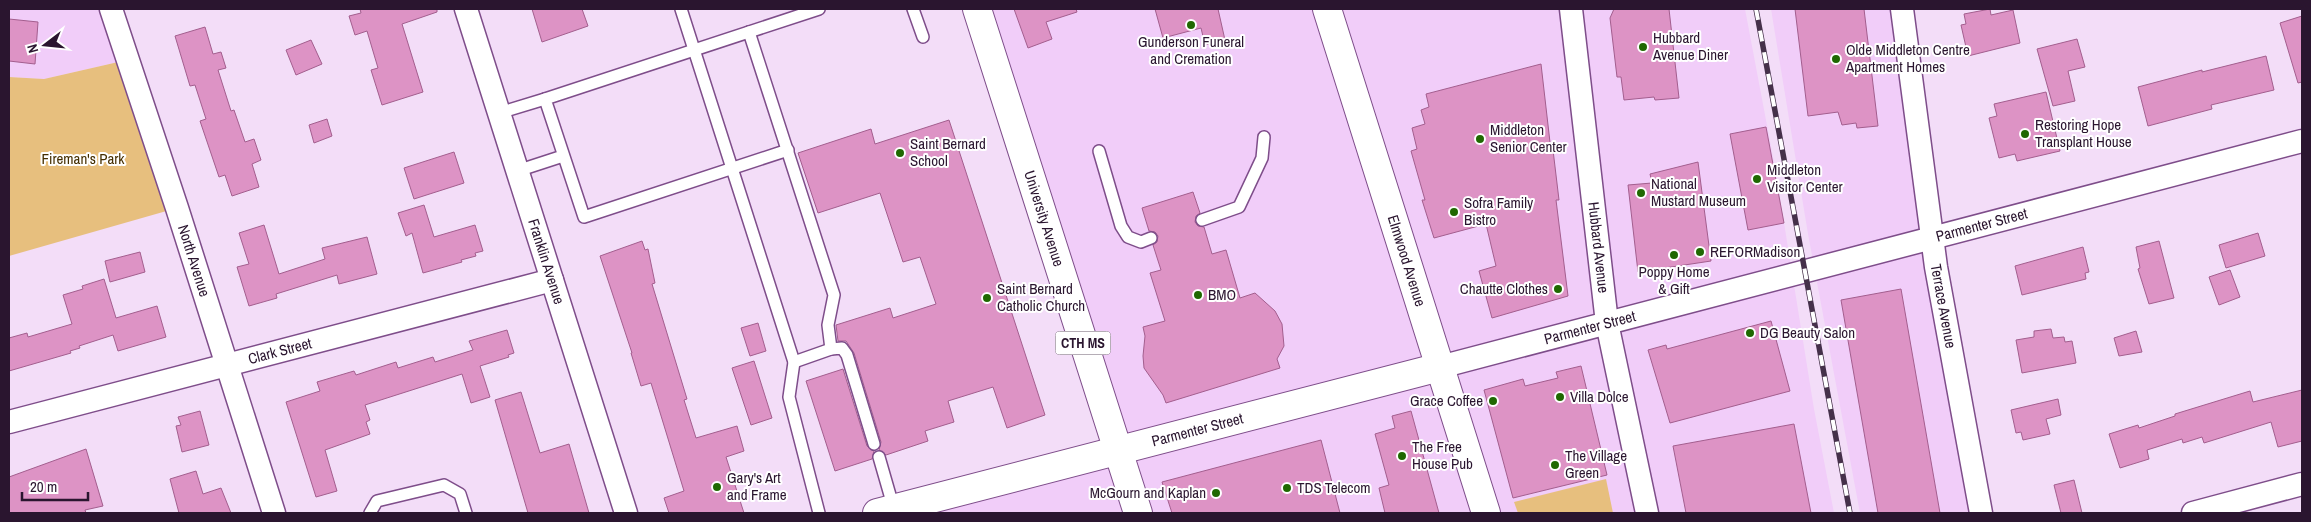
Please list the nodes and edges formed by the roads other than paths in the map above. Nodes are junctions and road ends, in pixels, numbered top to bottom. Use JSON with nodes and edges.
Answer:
{"nodes":[{"id":1,"x":111,"y":9,"type":"edge"},
{"id":2,"x":466,"y":9,"type":"edge"},
{"id":3,"x":681,"y":9,"type":"edge"},
{"id":4,"x":819,"y":9,"type":"edge"},
{"id":5,"x":913,"y":9,"type":"edge"},
{"id":6,"x":977,"y":9,"type":"edge"},
{"id":7,"x":1327,"y":9,"type":"edge"},
{"id":8,"x":1571,"y":9,"type":"edge"},
{"id":9,"x":1902,"y":9,"type":"edge"},
{"id":10,"x":749,"y":32,"type":"junction"},
{"id":11,"x":923,"y":37,"type":"dead end"},
{"id":12,"x":694,"y":50,"type":"junction"},
{"id":13,"x":545,"y":99,"type":"junction"},
{"id":14,"x":499,"y":113,"type":"junction"},
{"id":15,"x":1264,"y":137,"type":"dead end"},
{"id":16,"x":2302,"y":141,"type":"edge"},
{"id":17,"x":788,"y":150,"type":"junction"},
{"id":18,"x":1099,"y":151,"type":"dead end"},
{"id":19,"x":563,"y":156,"type":"junction"},
{"id":20,"x":734,"y":168,"type":"junction"},
{"id":21,"x":518,"y":171,"type":"junction"},
{"id":22,"x":1202,"y":220,"type":"dead end"},
{"id":23,"x":1151,"y":238,"type":"dead end"},
{"id":24,"x":1931,"y":238,"type":"junction"},
{"id":25,"x":552,"y":280,"type":"junction"},
{"id":26,"x":1607,"y":324,"type":"junction"},
{"id":27,"x":831,"y":349,"type":"junction"},
{"id":28,"x":794,"y":362,"type":"junction"},
{"id":29,"x":227,"y":364,"type":"junction"},
{"id":30,"x":1440,"y":367,"type":"junction"},
{"id":31,"x":9,"y":422,"type":"edge"},
{"id":32,"x":874,"y":444,"type":"dead end"},
{"id":33,"x":1118,"y":450,"type":"junction"},
{"id":34,"x":879,"y":457,"type":"dead end"},
{"id":35,"x":2302,"y":484,"type":"edge"},
{"id":36,"x":885,"y":511,"type":"edge"},
{"id":37,"x":274,"y":513,"type":"edge"},
{"id":38,"x":370,"y":513,"type":"edge"},
{"id":39,"x":466,"y":513,"type":"edge"},
{"id":40,"x":626,"y":513,"type":"edge"},
{"id":41,"x":819,"y":513,"type":"edge"},
{"id":42,"x":1138,"y":513,"type":"edge"},
{"id":43,"x":1486,"y":513,"type":"edge"},
{"id":44,"x":1647,"y":513,"type":"edge"},
{"id":45,"x":1981,"y":513,"type":"edge"},
{"id":46,"x":2193,"y":513,"type":"edge"}],
"edges":[{"from":1,"to":29,"type":"street","name":"North Avenue"},
{"from":2,"to":14,"type":"street","name":"Franklin Avenue"},
{"from":3,"to":12,"type":"lane"},
{"from":4,"to":10,"type":"lane"},
{"from":5,"to":11,"type":"lane"},
{"from":6,"to":33,"type":"street","name":"University Avenue","number":"CTH MS"},
{"from":7,"to":30,"type":"street","name":"Elmwood Avenue"},
{"from":8,"to":26,"type":"street","name":"Hubbard Avenue"},
{"from":9,"to":24,"type":"street","name":"Terrace Avenue"},
{"from":10,"to":12,"type":"lane"},
{"from":10,"to":17,"type":"lane"},
{"from":12,"to":13,"type":"lane"},
{"from":12,"to":20,"type":"lane"},
{"from":13,"to":14,"type":"lane"},
{"from":13,"to":19,"type":"lane"},
{"from":14,"to":21,"type":"street","name":"Franklin Avenue"},
{"from":15,"to":22,"type":"lane"},
{"from":16,"to":24,"type":"street","name":"Parmenter Street"},
{"from":17,"to":20,"type":"lane"},
{"from":17,"to":27,"type":"lane"},
{"from":18,"to":23,"type":"lane"},
{"from":19,"to":20,"type":"lane"},
{"from":19,"to":21,"type":"lane"},
{"from":20,"to":28,"type":"lane"},
{"from":21,"to":25,"type":"street","name":"Franklin Avenue"},
{"from":24,"to":26,"type":"street","name":"Parmenter Street"},
{"from":24,"to":45,"type":"street","name":"Terrace Avenue"},
{"from":25,"to":29,"type":"street","name":"Clark Street"},
{"from":25,"to":40,"type":"street","name":"Franklin Avenue"},
{"from":26,"to":30,"type":"street","name":"Parmenter Street"},
{"from":26,"to":44,"type":"street","name":"Hubbard Avenue"},
{"from":27,"to":28,"type":"lane"},
{"from":27,"to":32,"type":"lane"},
{"from":28,"to":41,"type":"lane"},
{"from":29,"to":31,"type":"street","name":"Clark Street"},
{"from":29,"to":37,"type":"street","name":"North Avenue"},
{"from":30,"to":33,"type":"street","name":"Parmenter Street"},
{"from":30,"to":43,"type":"street","name":"Elmwood Avenue"},
{"from":33,"to":36,"type":"street","name":"Parmenter Street"},
{"from":33,"to":42,"type":"street","name":"University Avenue","number":"CTH MS"},
{"from":34,"to":36,"type":"lane"},
{"from":35,"to":46,"type":"street"},
{"from":38,"to":39,"type":"lane"}]}
